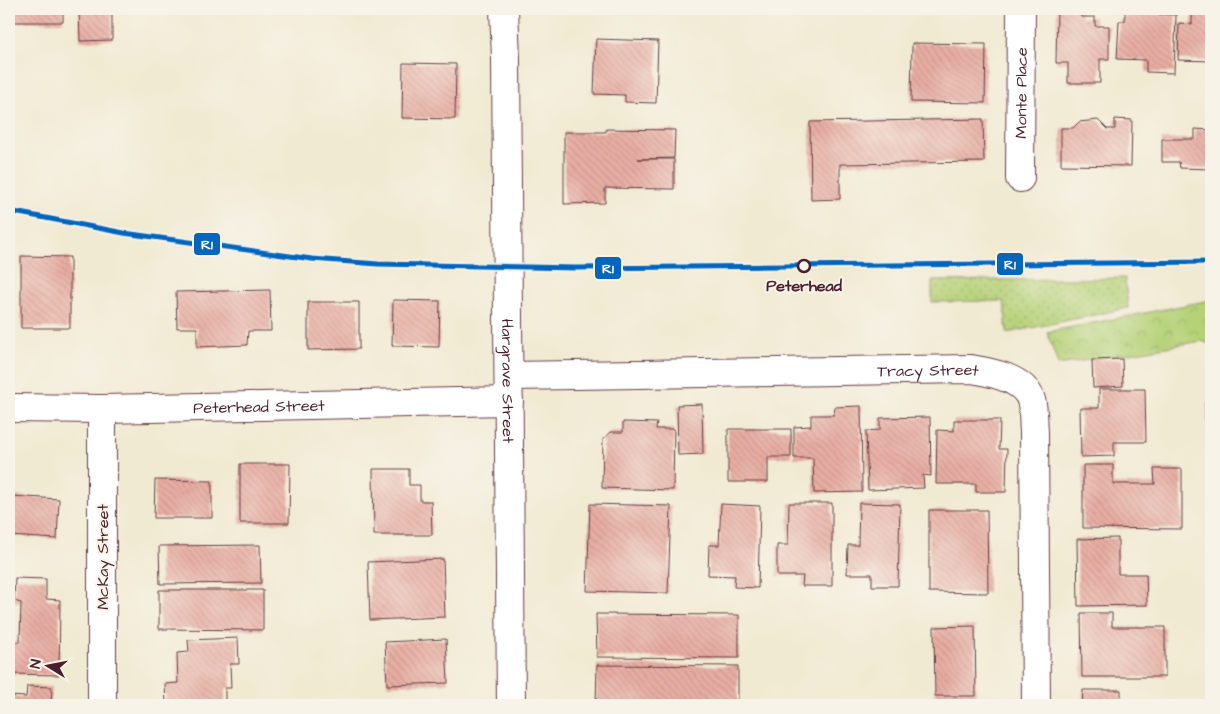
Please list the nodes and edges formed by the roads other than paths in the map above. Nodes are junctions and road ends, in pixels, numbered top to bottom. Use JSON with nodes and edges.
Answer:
{"nodes":[{"id":1,"x":504,"y":9,"type":"edge"},
{"id":2,"x":514,"y":9,"type":"edge"},
{"id":3,"x":1021,"y":9,"type":"edge"},
{"id":4,"x":506,"y":59,"type":"junction"},
{"id":5,"x":1020,"y":178,"type":"dead end"},
{"id":6,"x":509,"y":388,"type":"junction"},
{"id":7,"x":9,"y":408,"type":"edge"},
{"id":8,"x":102,"y":409,"type":"junction"},
{"id":9,"x":102,"y":705,"type":"edge"},
{"id":10,"x":512,"y":705,"type":"edge"},
{"id":11,"x":1036,"y":705,"type":"edge"}],
"edges":[{"from":1,"to":4,"type":"street","name":"Hargrave Street"},
{"from":2,"to":4,"type":"street","name":"Hargrave Street"},
{"from":3,"to":5,"type":"street","name":"Monte Place"},
{"from":4,"to":6,"type":"street","name":"Hargrave Street"},
{"from":6,"to":8,"type":"street","name":"Peterhead Street"},
{"from":6,"to":10,"type":"street","name":"Hargrave Street"},
{"from":6,"to":11,"type":"street","name":"Tracy Street"},
{"from":7,"to":8,"type":"street","name":"Peterhead Street"},
{"from":8,"to":9,"type":"street","name":"McKay Street"}]}
